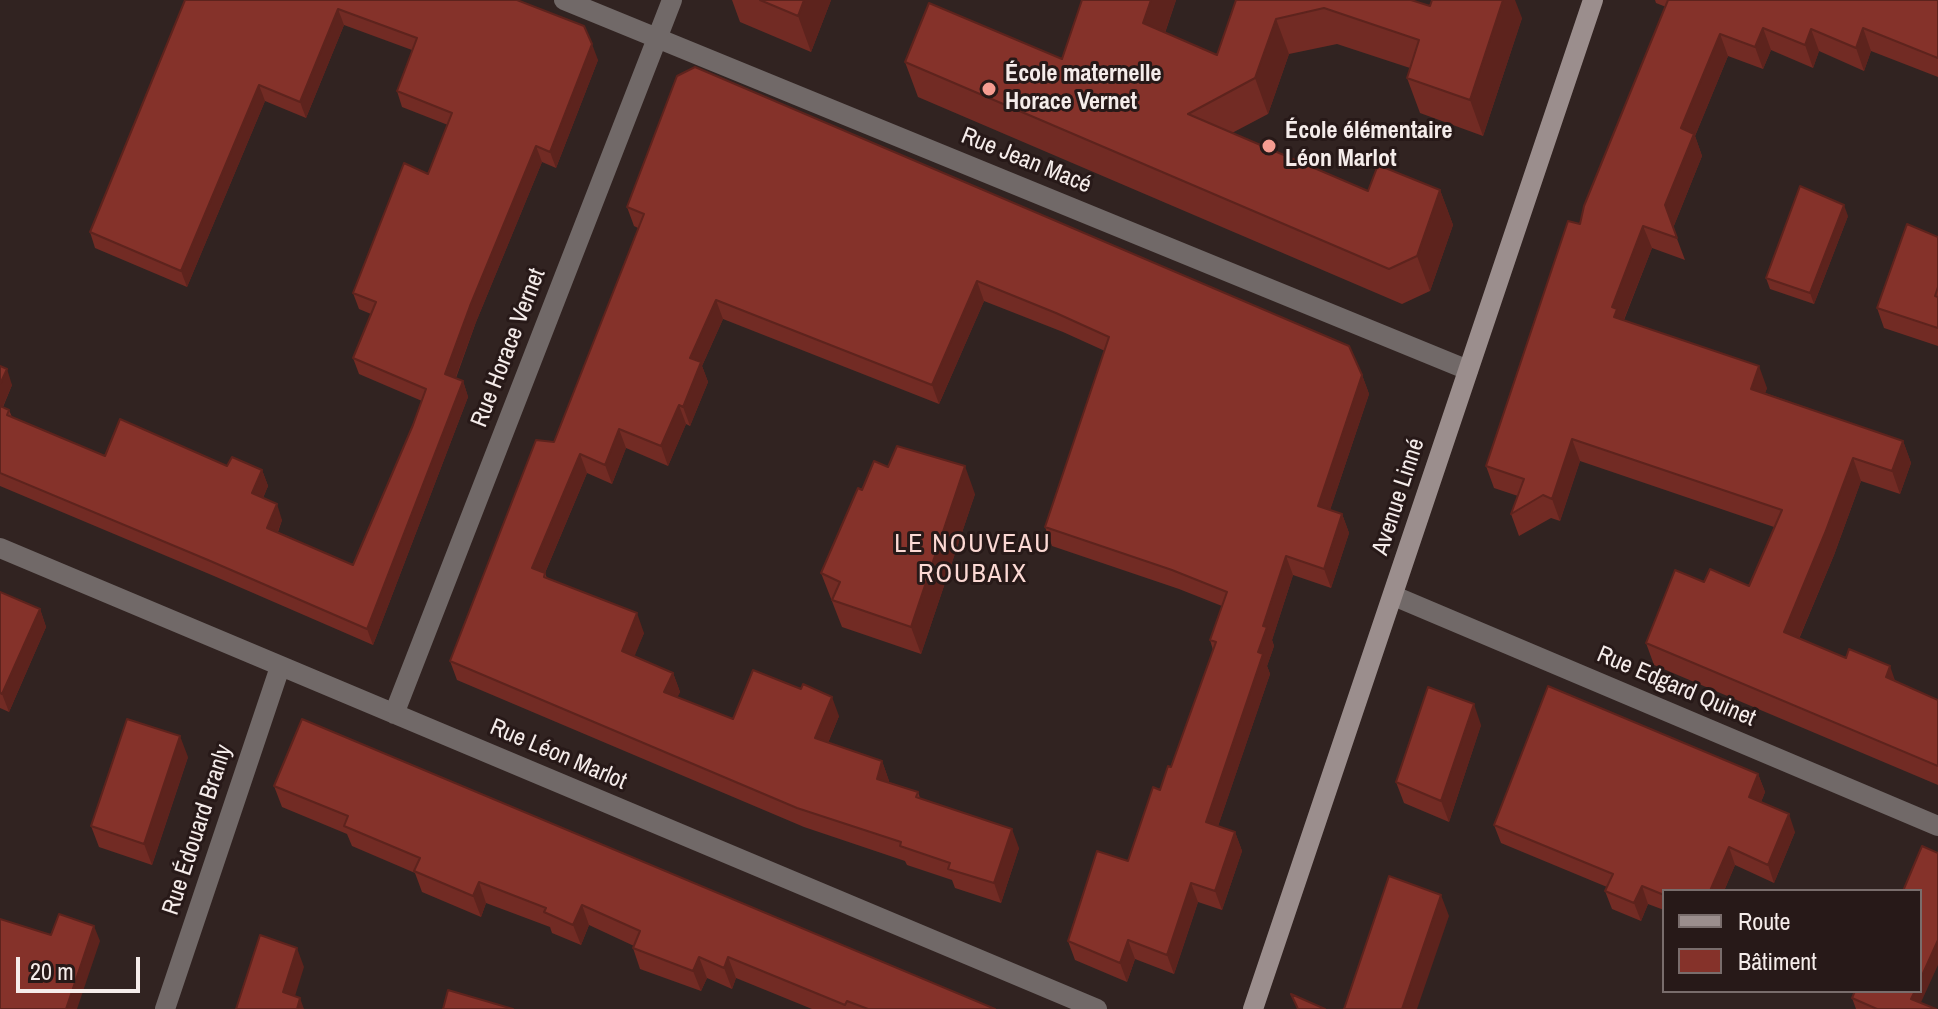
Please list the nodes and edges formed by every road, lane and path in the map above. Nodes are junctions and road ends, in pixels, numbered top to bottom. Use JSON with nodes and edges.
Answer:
{"nodes":[{"id":1,"x":564,"y":0,"type":"edge"},
{"id":2,"x":672,"y":0,"type":"edge"},
{"id":3,"x":1593,"y":0,"type":"edge"},
{"id":4,"x":657,"y":38,"type":"junction"},
{"id":5,"x":1468,"y":370,"type":"junction"},
{"id":6,"x":0,"y":548,"type":"edge"},
{"id":7,"x":1394,"y":596,"type":"junction"},
{"id":8,"x":280,"y":667,"type":"junction"},
{"id":9,"x":394,"y":714,"type":"junction"},
{"id":10,"x":1938,"y":826,"type":"edge"},
{"id":11,"x":165,"y":1009,"type":"edge"},
{"id":12,"x":1097,"y":1009,"type":"edge"},
{"id":13,"x":1253,"y":1009,"type":"edge"}],
"edges":[{"from":1,"to":4,"type":"street","name":"Rue Jean Macé"},
{"from":2,"to":4,"type":"street","name":"Rue Horace Vernet"},
{"from":3,"to":5,"type":"street","name":"Avenue Linné"},
{"from":4,"to":5,"type":"street","name":"Rue Jean Macé"},
{"from":4,"to":9,"type":"street","name":"Rue Horace Vernet"},
{"from":5,"to":7,"type":"street","name":"Avenue Linné"},
{"from":6,"to":8,"type":"street","name":"Rue Léon Marlot"},
{"from":7,"to":10,"type":"street","name":"Rue Edgard Quinet"},
{"from":7,"to":13,"type":"street","name":"Avenue Linné"},
{"from":8,"to":9,"type":"street","name":"Rue Léon Marlot"},
{"from":8,"to":11,"type":"street","name":"Rue Édouard Branly"},
{"from":9,"to":12,"type":"street","name":"Rue Léon Marlot"}]}
